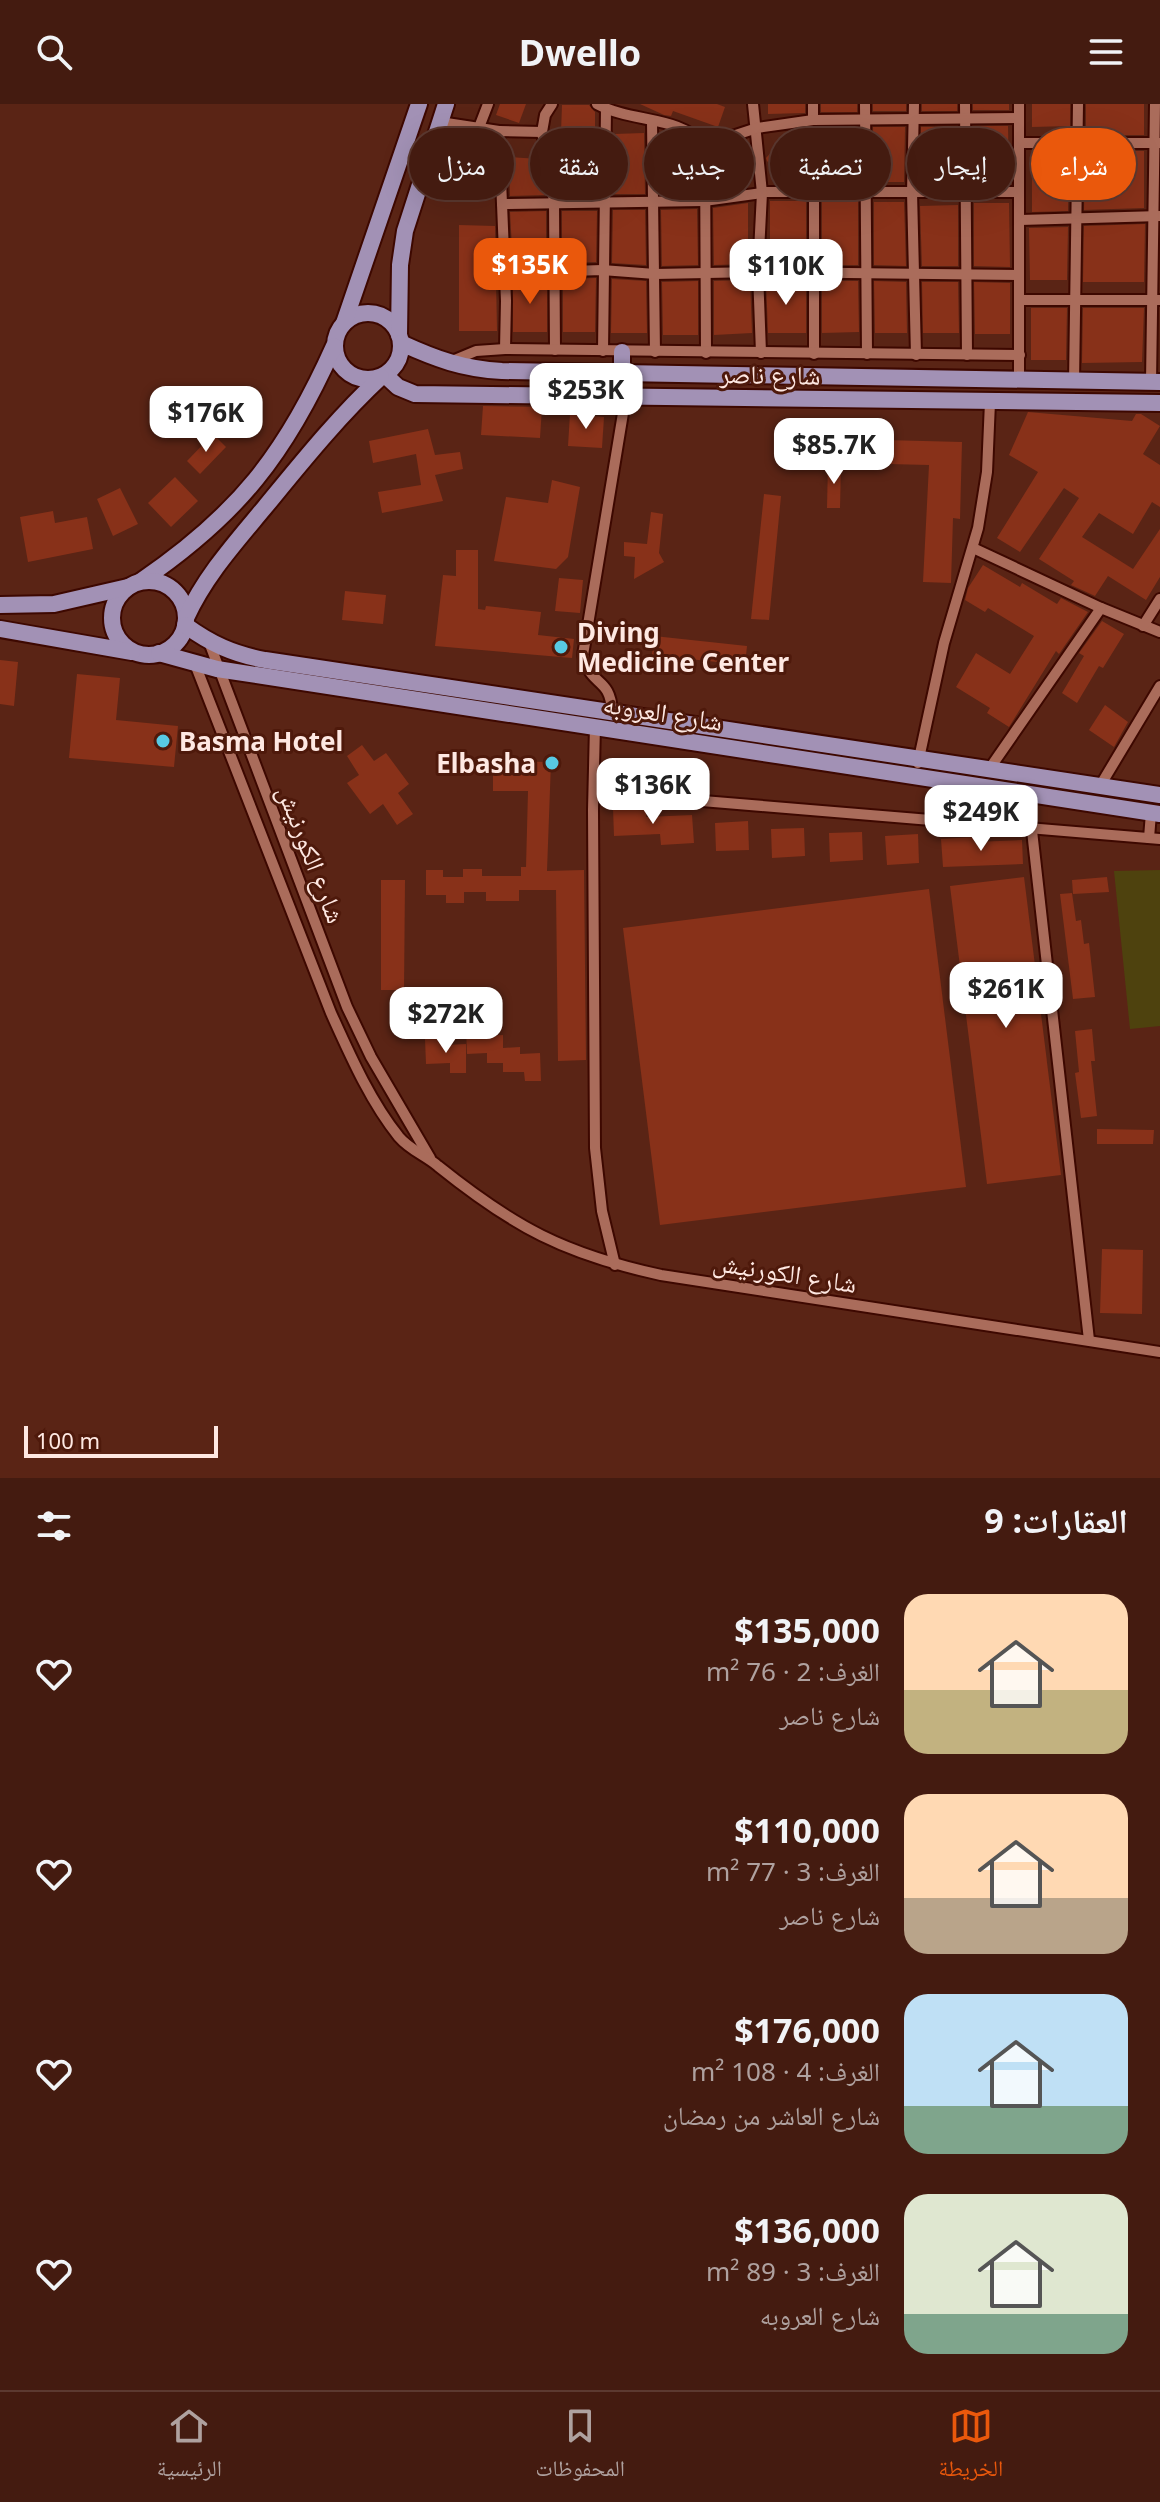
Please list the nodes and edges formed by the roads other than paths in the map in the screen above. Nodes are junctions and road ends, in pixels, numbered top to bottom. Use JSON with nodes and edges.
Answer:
{"nodes":[{"id":1,"x":419,"y":104,"type":"edge"},
{"id":2,"x":446,"y":104,"type":"edge"},
{"id":3,"x":488,"y":104,"type":"edge"},
{"id":4,"x":552,"y":104,"type":"edge"},
{"id":5,"x":753,"y":104,"type":"edge"},
{"id":6,"x":813,"y":104,"type":"edge"},
{"id":7,"x":865,"y":104,"type":"edge"},
{"id":8,"x":914,"y":104,"type":"edge"},
{"id":9,"x":965,"y":104,"type":"edge"},
{"id":10,"x":1019,"y":104,"type":"edge"},
{"id":11,"x":1078,"y":104,"type":"edge"},
{"id":12,"x":1155,"y":104,"type":"edge"},
{"id":13,"x":602,"y":106,"type":"edge"},
{"id":14,"x":1019,"y":118,"type":"junction"},
{"id":15,"x":914,"y":119,"type":"junction"},
{"id":16,"x":965,"y":119,"type":"junction"},
{"id":17,"x":813,"y":120,"type":"junction"},
{"id":18,"x":865,"y":120,"type":"junction"},
{"id":19,"x":440,"y":122,"type":"junction"},
{"id":20,"x":652,"y":122,"type":"junction"},
{"id":21,"x":468,"y":128,"type":"edge"},
{"id":22,"x":479,"y":128,"type":"edge"},
{"id":23,"x":543,"y":128,"type":"edge"},
{"id":24,"x":683,"y":128,"type":"edge"},
{"id":25,"x":757,"y":128,"type":"junction"},
{"id":26,"x":865,"y":128,"type":"edge"},
{"id":27,"x":914,"y":128,"type":"edge"},
{"id":28,"x":965,"y":128,"type":"edge"},
{"id":29,"x":1077,"y":128,"type":"edge"},
{"id":30,"x":754,"y":129,"type":"edge"},
{"id":31,"x":1020,"y":143,"type":"junction"},
{"id":32,"x":1031,"y":143,"type":"edge"},
{"id":33,"x":1136,"y":143,"type":"edge"},
{"id":34,"x":1158,"y":143,"type":"edge"},
{"id":35,"x":762,"y":192,"type":"junction"},
{"id":36,"x":770,"y":192,"type":"edge"},
{"id":37,"x":1015,"y":192,"type":"edge"},
{"id":38,"x":1019,"y":192,"type":"junction"},
{"id":39,"x":502,"y":200,"type":"edge"},
{"id":40,"x":814,"y":200,"type":"edge"},
{"id":41,"x":864,"y":200,"type":"edge"},
{"id":42,"x":912,"y":200,"type":"edge"},
{"id":43,"x":965,"y":200,"type":"edge"},
{"id":44,"x":1075,"y":200,"type":"edge"},
{"id":45,"x":554,"y":201,"type":"junction"},
{"id":46,"x":653,"y":201,"type":"junction"},
{"id":47,"x":704,"y":201,"type":"junction"},
{"id":48,"x":603,"y":203,"type":"junction"},
{"id":49,"x":502,"y":204,"type":"junction"},
{"id":50,"x":1156,"y":216,"type":"edge"},
{"id":51,"x":1075,"y":217,"type":"junction"},
{"id":52,"x":1020,"y":220,"type":"junction"},
{"id":53,"x":602,"y":270,"type":"junction"},
{"id":54,"x":758,"y":272,"type":"junction"},
{"id":55,"x":504,"y":273,"type":"junction"},
{"id":56,"x":555,"y":273,"type":"junction"},
{"id":57,"x":813,"y":273,"type":"junction"},
{"id":58,"x":866,"y":273,"type":"junction"},
{"id":59,"x":915,"y":273,"type":"junction"},
{"id":60,"x":966,"y":273,"type":"junction"},
{"id":61,"x":655,"y":274,"type":"junction"},
{"id":62,"x":704,"y":274,"type":"junction"},
{"id":63,"x":1019,"y":275,"type":"junction"},
{"id":64,"x":1019,"y":300,"type":"junction"},
{"id":65,"x":1156,"y":300,"type":"edge"},
{"id":66,"x":1077,"y":301,"type":"junction"},
{"id":67,"x":344,"y":323,"type":"junction"},
{"id":68,"x":400,"y":339,"type":"junction"},
{"id":69,"x":334,"y":346,"type":"junction"},
{"id":70,"x":505,"y":349,"type":"junction"},
{"id":71,"x":555,"y":350,"type":"junction"},
{"id":72,"x":603,"y":351,"type":"junction"},
{"id":73,"x":622,"y":352,"type":"junction"},
{"id":74,"x":655,"y":352,"type":"junction"},
{"id":75,"x":706,"y":353,"type":"junction"},
{"id":76,"x":761,"y":353,"type":"junction"},
{"id":77,"x":814,"y":354,"type":"junction"},
{"id":78,"x":867,"y":354,"type":"junction"},
{"id":79,"x":916,"y":355,"type":"junction"},
{"id":80,"x":967,"y":355,"type":"junction"},
{"id":81,"x":1020,"y":355,"type":"junction"},
{"id":82,"x":447,"y":362,"type":"junction"},
{"id":83,"x":622,"y":372,"type":"junction"},
{"id":84,"x":705,"y":373,"type":"junction"},
{"id":85,"x":383,"y":376,"type":"junction"},
{"id":86,"x":1019,"y":380,"type":"junction"},
{"id":87,"x":1155,"y":382,"type":"edge"},
{"id":88,"x":1074,"y":383,"type":"junction"},
{"id":89,"x":626,"y":395,"type":"junction"},
{"id":90,"x":703,"y":397,"type":"junction"},
{"id":91,"x":990,"y":402,"type":"junction"},
{"id":92,"x":1160,"y":403,"type":"edge"},
{"id":93,"x":973,"y":548,"type":"junction"},
{"id":94,"x":135,"y":584,"type":"junction"},
{"id":95,"x":1160,"y":599,"type":"edge"},
{"id":96,"x":0,"y":605,"type":"edge"},
{"id":97,"x":1101,"y":608,"type":"junction"},
{"id":98,"x":186,"y":621,"type":"junction"},
{"id":99,"x":1143,"y":626,"type":"junction"},
{"id":100,"x":0,"y":629,"type":"edge"},
{"id":101,"x":1160,"y":632,"type":"edge"},
{"id":102,"x":209,"y":642,"type":"junction"},
{"id":103,"x":136,"y":653,"type":"junction"},
{"id":104,"x":159,"y":653,"type":"junction"},
{"id":105,"x":195,"y":664,"type":"junction"},
{"id":106,"x":217,"y":669,"type":"junction"},
{"id":107,"x":1160,"y":686,"type":"edge"},
{"id":108,"x":612,"y":711,"type":"junction"},
{"id":109,"x":595,"y":726,"type":"junction"},
{"id":110,"x":919,"y":757,"type":"junction"},
{"id":111,"x":990,"y":768,"type":"junction"},
{"id":112,"x":916,"y":777,"type":"junction"},
{"id":113,"x":1108,"y":788,"type":"junction"},
{"id":114,"x":594,"y":792,"type":"junction"},
{"id":115,"x":1028,"y":795,"type":"junction"},
{"id":116,"x":1160,"y":795,"type":"edge"},
{"id":117,"x":1115,"y":807,"type":"junction"},
{"id":118,"x":1155,"y":814,"type":"edge"},
{"id":119,"x":1031,"y":828,"type":"junction"},
{"id":120,"x":1155,"y":838,"type":"edge"},
{"id":121,"x":431,"y":1160,"type":"junction"},
{"id":122,"x":615,"y":1265,"type":"junction"},
{"id":123,"x":1089,"y":1340,"type":"junction"},
{"id":124,"x":1160,"y":1352,"type":"edge"}],
"edges":[{"from":1,"to":67,"type":"main road"},
{"from":2,"to":19,"type":"main road"},
{"from":3,"to":22,"type":"street"},
{"from":4,"to":23,"type":"street"},
{"from":5,"to":25,"type":"street"},
{"from":6,"to":17,"type":"street"},
{"from":7,"to":18,"type":"street"},
{"from":8,"to":15,"type":"street"},
{"from":9,"to":16,"type":"street"},
{"from":10,"to":14,"type":"street"},
{"from":11,"to":29,"type":"street"},
{"from":12,"to":34,"type":"street"},
{"from":13,"to":20,"type":"street"},
{"from":13,"to":48,"type":"street"},
{"from":14,"to":16,"type":"street"},
{"from":14,"to":31,"type":"street"},
{"from":15,"to":16,"type":"street"},
{"from":15,"to":18,"type":"street"},
{"from":15,"to":27,"type":"street"},
{"from":16,"to":28,"type":"street"},
{"from":17,"to":18,"type":"street"},
{"from":17,"to":25,"type":"street"},
{"from":18,"to":26,"type":"street"},
{"from":19,"to":21,"type":"street"},
{"from":19,"to":68,"type":"main road"},
{"from":20,"to":24,"type":"street"},
{"from":20,"to":46,"type":"street"},
{"from":25,"to":30,"type":"street"},
{"from":25,"to":35,"type":"street"},
{"from":31,"to":32,"type":"street"},
{"from":31,"to":38,"type":"street"},
{"from":33,"to":34,"type":"street"},
{"from":34,"to":50,"type":"street"},
{"from":35,"to":36,"type":"street"},
{"from":35,"to":47,"type":"street"},
{"from":35,"to":54,"type":"street"},
{"from":37,"to":38,"type":"street"},
{"from":38,"to":52,"type":"street"},
{"from":39,"to":49,"type":"street"},
{"from":40,"to":57,"type":"street"},
{"from":41,"to":58,"type":"street"},
{"from":42,"to":59,"type":"street"},
{"from":43,"to":60,"type":"street"},
{"from":44,"to":51,"type":"street"},
{"from":45,"to":48,"type":"street"},
{"from":45,"to":49,"type":"street"},
{"from":45,"to":56,"type":"street"},
{"from":46,"to":47,"type":"street"},
{"from":46,"to":48,"type":"street"},
{"from":46,"to":61,"type":"street"},
{"from":47,"to":62,"type":"street"},
{"from":48,"to":53,"type":"street"},
{"from":49,"to":55,"type":"street"},
{"from":50,"to":51,"type":"street"},
{"from":50,"to":65,"type":"street"},
{"from":51,"to":52,"type":"street"},
{"from":51,"to":66,"type":"street"},
{"from":52,"to":63,"type":"street"},
{"from":53,"to":56,"type":"street"},
{"from":53,"to":61,"type":"street"},
{"from":53,"to":72,"type":"street"},
{"from":54,"to":57,"type":"street"},
{"from":54,"to":62,"type":"street"},
{"from":54,"to":76,"type":"street"},
{"from":55,"to":56,"type":"street"},
{"from":55,"to":70,"type":"street"},
{"from":56,"to":71,"type":"street"},
{"from":57,"to":58,"type":"street"},
{"from":57,"to":77,"type":"street"},
{"from":58,"to":59,"type":"street"},
{"from":58,"to":78,"type":"street"},
{"from":59,"to":60,"type":"street"},
{"from":59,"to":79,"type":"street"},
{"from":60,"to":63,"type":"street"},
{"from":60,"to":80,"type":"street"},
{"from":61,"to":62,"type":"street"},
{"from":61,"to":74,"type":"street"},
{"from":62,"to":75,"type":"street"},
{"from":63,"to":64,"type":"street"},
{"from":64,"to":66,"type":"street"},
{"from":64,"to":81,"type":"street"},
{"from":65,"to":66,"type":"street"},
{"from":65,"to":87,"type":"street"},
{"from":66,"to":88,"type":"street"},
{"from":67,"to":68,"type":"main road"},
{"from":67,"to":69,"type":"main road"},
{"from":68,"to":82,"type":"main road","name":"شارع ناصر"},
{"from":68,"to":85,"type":"main road"},
{"from":69,"to":85,"type":"main road"},
{"from":69,"to":94,"type":"main road"},
{"from":70,"to":71,"type":"street"},
{"from":70,"to":82,"type":"street"},
{"from":71,"to":72,"type":"street"},
{"from":72,"to":73,"type":"street"},
{"from":73,"to":74,"type":"street"},
{"from":73,"to":83,"type":"main road"},
{"from":74,"to":75,"type":"street"},
{"from":75,"to":76,"type":"street"},
{"from":76,"to":77,"type":"street"},
{"from":77,"to":78,"type":"street"},
{"from":78,"to":79,"type":"street"},
{"from":79,"to":80,"type":"street"},
{"from":80,"to":81,"type":"street"},
{"from":81,"to":86,"type":"street"},
{"from":82,"to":83,"type":"main road","name":"شارع ناصر"},
{"from":83,"to":84,"type":"main road","name":"شارع ناصر"},
{"from":84,"to":86,"type":"main road","name":"شارع ناصر"},
{"from":84,"to":90,"type":"main road"},
{"from":85,"to":89,"type":"main road","name":"شارع ناصر"},
{"from":85,"to":98,"type":"main road"},
{"from":86,"to":88,"type":"main road","name":"شارع ناصر"},
{"from":87,"to":88,"type":"main road","name":"شارع ناصر"},
{"from":89,"to":90,"type":"main road","name":"شارع ناصر"},
{"from":89,"to":108,"type":"street"},
{"from":90,"to":91,"type":"main road","name":"شارع ناصر"},
{"from":91,"to":92,"type":"main road","name":"شارع ناصر"},
{"from":91,"to":93,"type":"street"},
{"from":93,"to":97,"type":"street"},
{"from":93,"to":110,"type":"street"},
{"from":94,"to":96,"type":"main road"},
{"from":94,"to":98,"type":"main road"},
{"from":94,"to":103,"type":"main road"},
{"from":95,"to":99,"type":"street"},
{"from":97,"to":99,"type":"street"},
{"from":97,"to":111,"type":"street"},
{"from":98,"to":102,"type":"main road","name":"شارع العروبه"},
{"from":98,"to":104,"type":"main road"},
{"from":99,"to":101,"type":"street"},
{"from":100,"to":103,"type":"main road"},
{"from":102,"to":106,"type":"street","name":"شارع الكورنيش"},
{"from":102,"to":108,"type":"main road","name":"شارع العروبه"},
{"from":103,"to":104,"type":"main road"},
{"from":104,"to":105,"type":"main road","name":"شارع العروبه"},
{"from":105,"to":106,"type":"main road","name":"شارع العروبه"},
{"from":105,"to":121,"type":"street","name":"شارع الكورنيش"},
{"from":106,"to":109,"type":"main road","name":"شارع العروبه"},
{"from":106,"to":121,"type":"street","name":"شارع الكورنيش"},
{"from":107,"to":113,"type":"street"},
{"from":108,"to":110,"type":"main road","name":"شارع العروبه"},
{"from":109,"to":112,"type":"main road","name":"شارع العروبه"},
{"from":109,"to":114,"type":"street"},
{"from":110,"to":111,"type":"main road","name":"شارع العروبه"},
{"from":110,"to":112,"type":"street"},
{"from":111,"to":113,"type":"main road","name":"شارع العروبه"},
{"from":112,"to":115,"type":"main road","name":"شارع العروبه"},
{"from":113,"to":116,"type":"main road","name":"شارع العروبه"},
{"from":113,"to":117,"type":"main road"},
{"from":114,"to":119,"type":"street"},
{"from":114,"to":122,"type":"street"},
{"from":115,"to":117,"type":"main road","name":"شارع العروبه"},
{"from":115,"to":119,"type":"street"},
{"from":117,"to":118,"type":"main road","name":"شارع العروبه"},
{"from":118,"to":120,"type":"street"},
{"from":119,"to":120,"type":"street"},
{"from":119,"to":123,"type":"street"},
{"from":121,"to":122,"type":"street","name":"شارع الكورنيش"},
{"from":122,"to":123,"type":"street","name":"شارع الكورنيش"},
{"from":123,"to":124,"type":"street","name":"شارع الكورنيش"}]}
